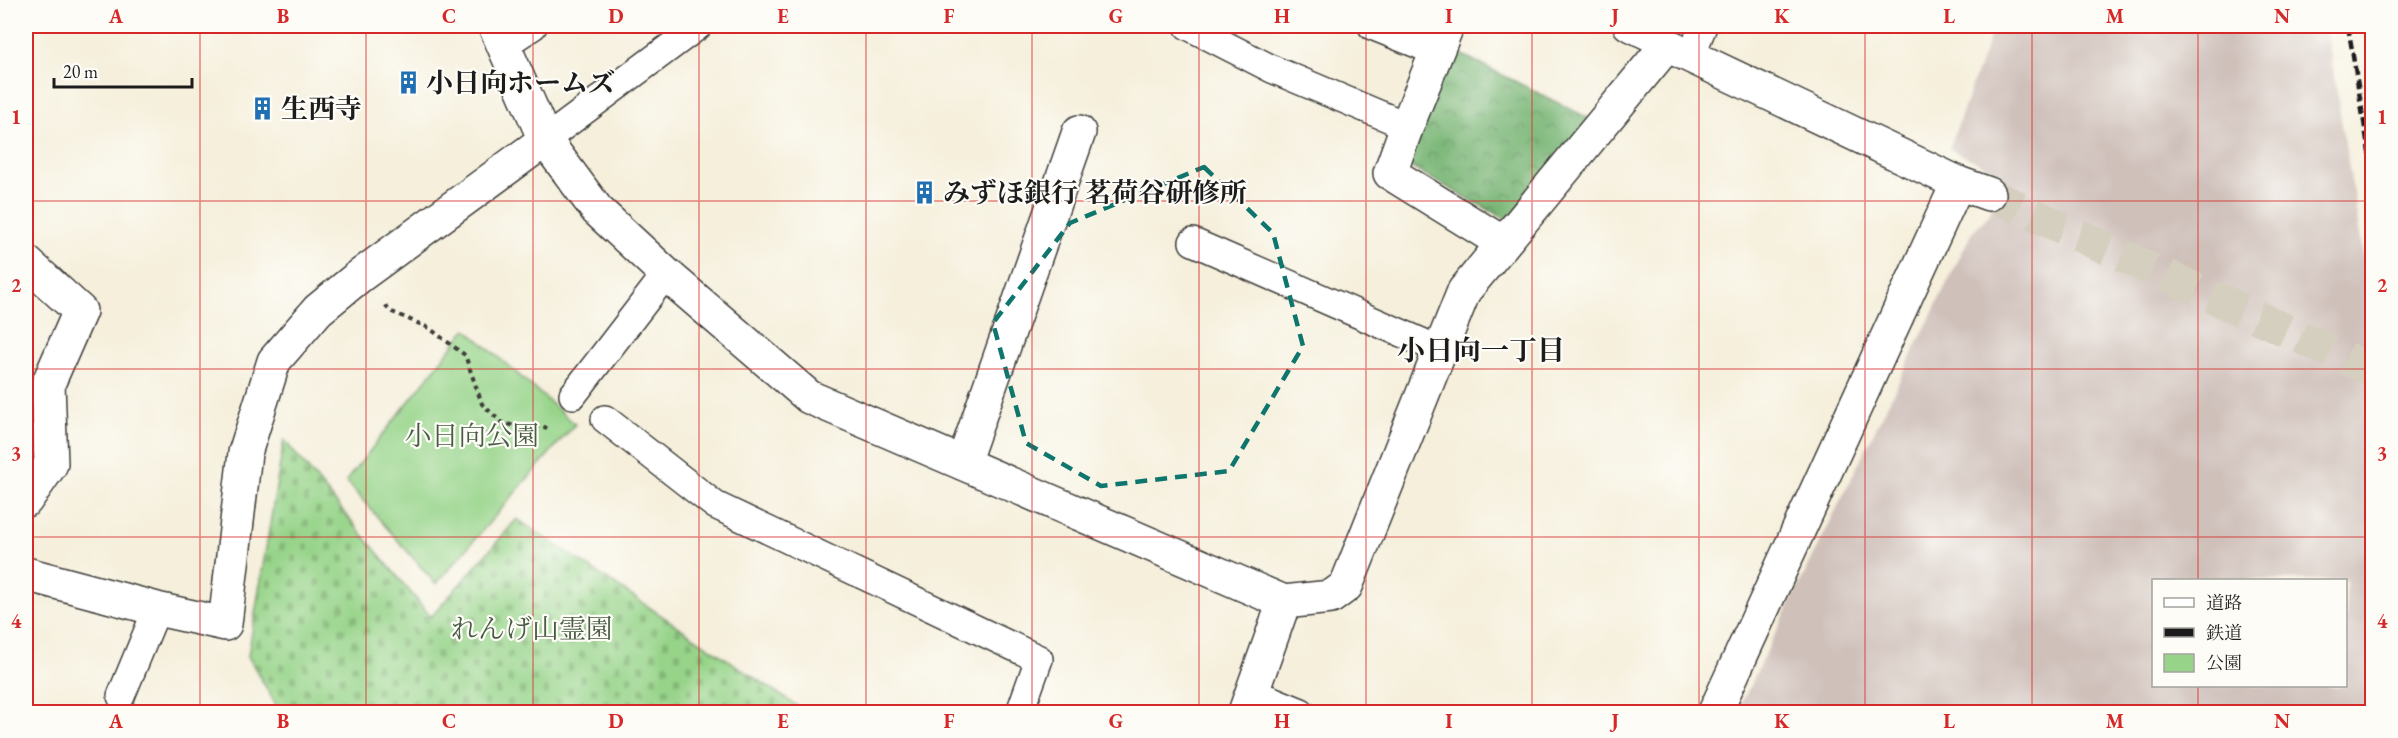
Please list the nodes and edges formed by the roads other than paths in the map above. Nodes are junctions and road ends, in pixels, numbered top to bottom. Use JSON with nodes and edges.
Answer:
{"nodes":[{"id":1,"x":533,"y":26,"type":"edge"},
{"id":2,"x":698,"y":26,"type":"edge"},
{"id":3,"x":1188,"y":26,"type":"edge"},
{"id":4,"x":1372,"y":26,"type":"edge"},
{"id":5,"x":1627,"y":26,"type":"edge"},
{"id":6,"x":1703,"y":26,"type":"edge"},
{"id":7,"x":500,"y":35,"type":"edge"},
{"id":8,"x":1442,"y":38,"type":"edge"},
{"id":9,"x":1679,"y":51,"type":"junction"},
{"id":10,"x":1407,"y":126,"type":"junction"},
{"id":11,"x":1079,"y":132,"type":"dead end"},
{"id":12,"x":545,"y":140,"type":"junction"},
{"id":13,"x":1959,"y":183,"type":"junction"},
{"id":14,"x":1989,"y":194,"type":"tunnel mouth"},
{"id":15,"x":1193,"y":242,"type":"dead end"},
{"id":16,"x":1503,"y":243,"type":"junction"},
{"id":17,"x":26,"y":262,"type":"edge"},
{"id":18,"x":666,"y":274,"type":"junction"},
{"id":19,"x":1440,"y":350,"type":"junction"},
{"id":20,"x":573,"y":395,"type":"road end"},
{"id":21,"x":605,"y":419,"type":"dead end"},
{"id":22,"x":963,"y":463,"type":"junction"},
{"id":23,"x":26,"y":500,"type":"edge"},
{"id":24,"x":26,"y":574,"type":"edge"},
{"id":25,"x":1284,"y":602,"type":"junction"},
{"id":26,"x":158,"y":609,"type":"junction"},
{"id":27,"x":121,"y":696,"type":"dead end"},
{"id":28,"x":1248,"y":702,"type":"edge"},
{"id":29,"x":1020,"y":712,"type":"edge"},
{"id":30,"x":1301,"y":712,"type":"edge"},
{"id":31,"x":1715,"y":712,"type":"edge"}],
"edges":[{"from":1,"to":7,"type":"lane"},
{"from":2,"to":12,"type":"lane"},
{"from":3,"to":10,"type":"lane"},
{"from":4,"to":8,"type":"lane"},
{"from":5,"to":9,"type":"lane"},
{"from":6,"to":9,"type":"lane"},
{"from":7,"to":12,"type":"street"},
{"from":8,"to":10,"type":"street"},
{"from":9,"to":13,"type":"street"},
{"from":9,"to":16,"type":"street"},
{"from":10,"to":16,"type":"street"},
{"from":11,"to":22,"type":"street"},
{"from":12,"to":18,"type":"street"},
{"from":12,"to":26,"type":"street"},
{"from":13,"to":14,"type":"street"},
{"from":13,"to":31,"type":"street"},
{"from":15,"to":19,"type":"lane"},
{"from":16,"to":19,"type":"street"},
{"from":17,"to":23,"type":"street"},
{"from":18,"to":20,"type":"lane"},
{"from":18,"to":22,"type":"street"},
{"from":19,"to":25,"type":"street"},
{"from":21,"to":29,"type":"lane"},
{"from":22,"to":25,"type":"street"},
{"from":24,"to":26,"type":"street"},
{"from":25,"to":28,"type":"street"},
{"from":26,"to":27,"type":"lane"},
{"from":28,"to":30,"type":"lane"}]}
